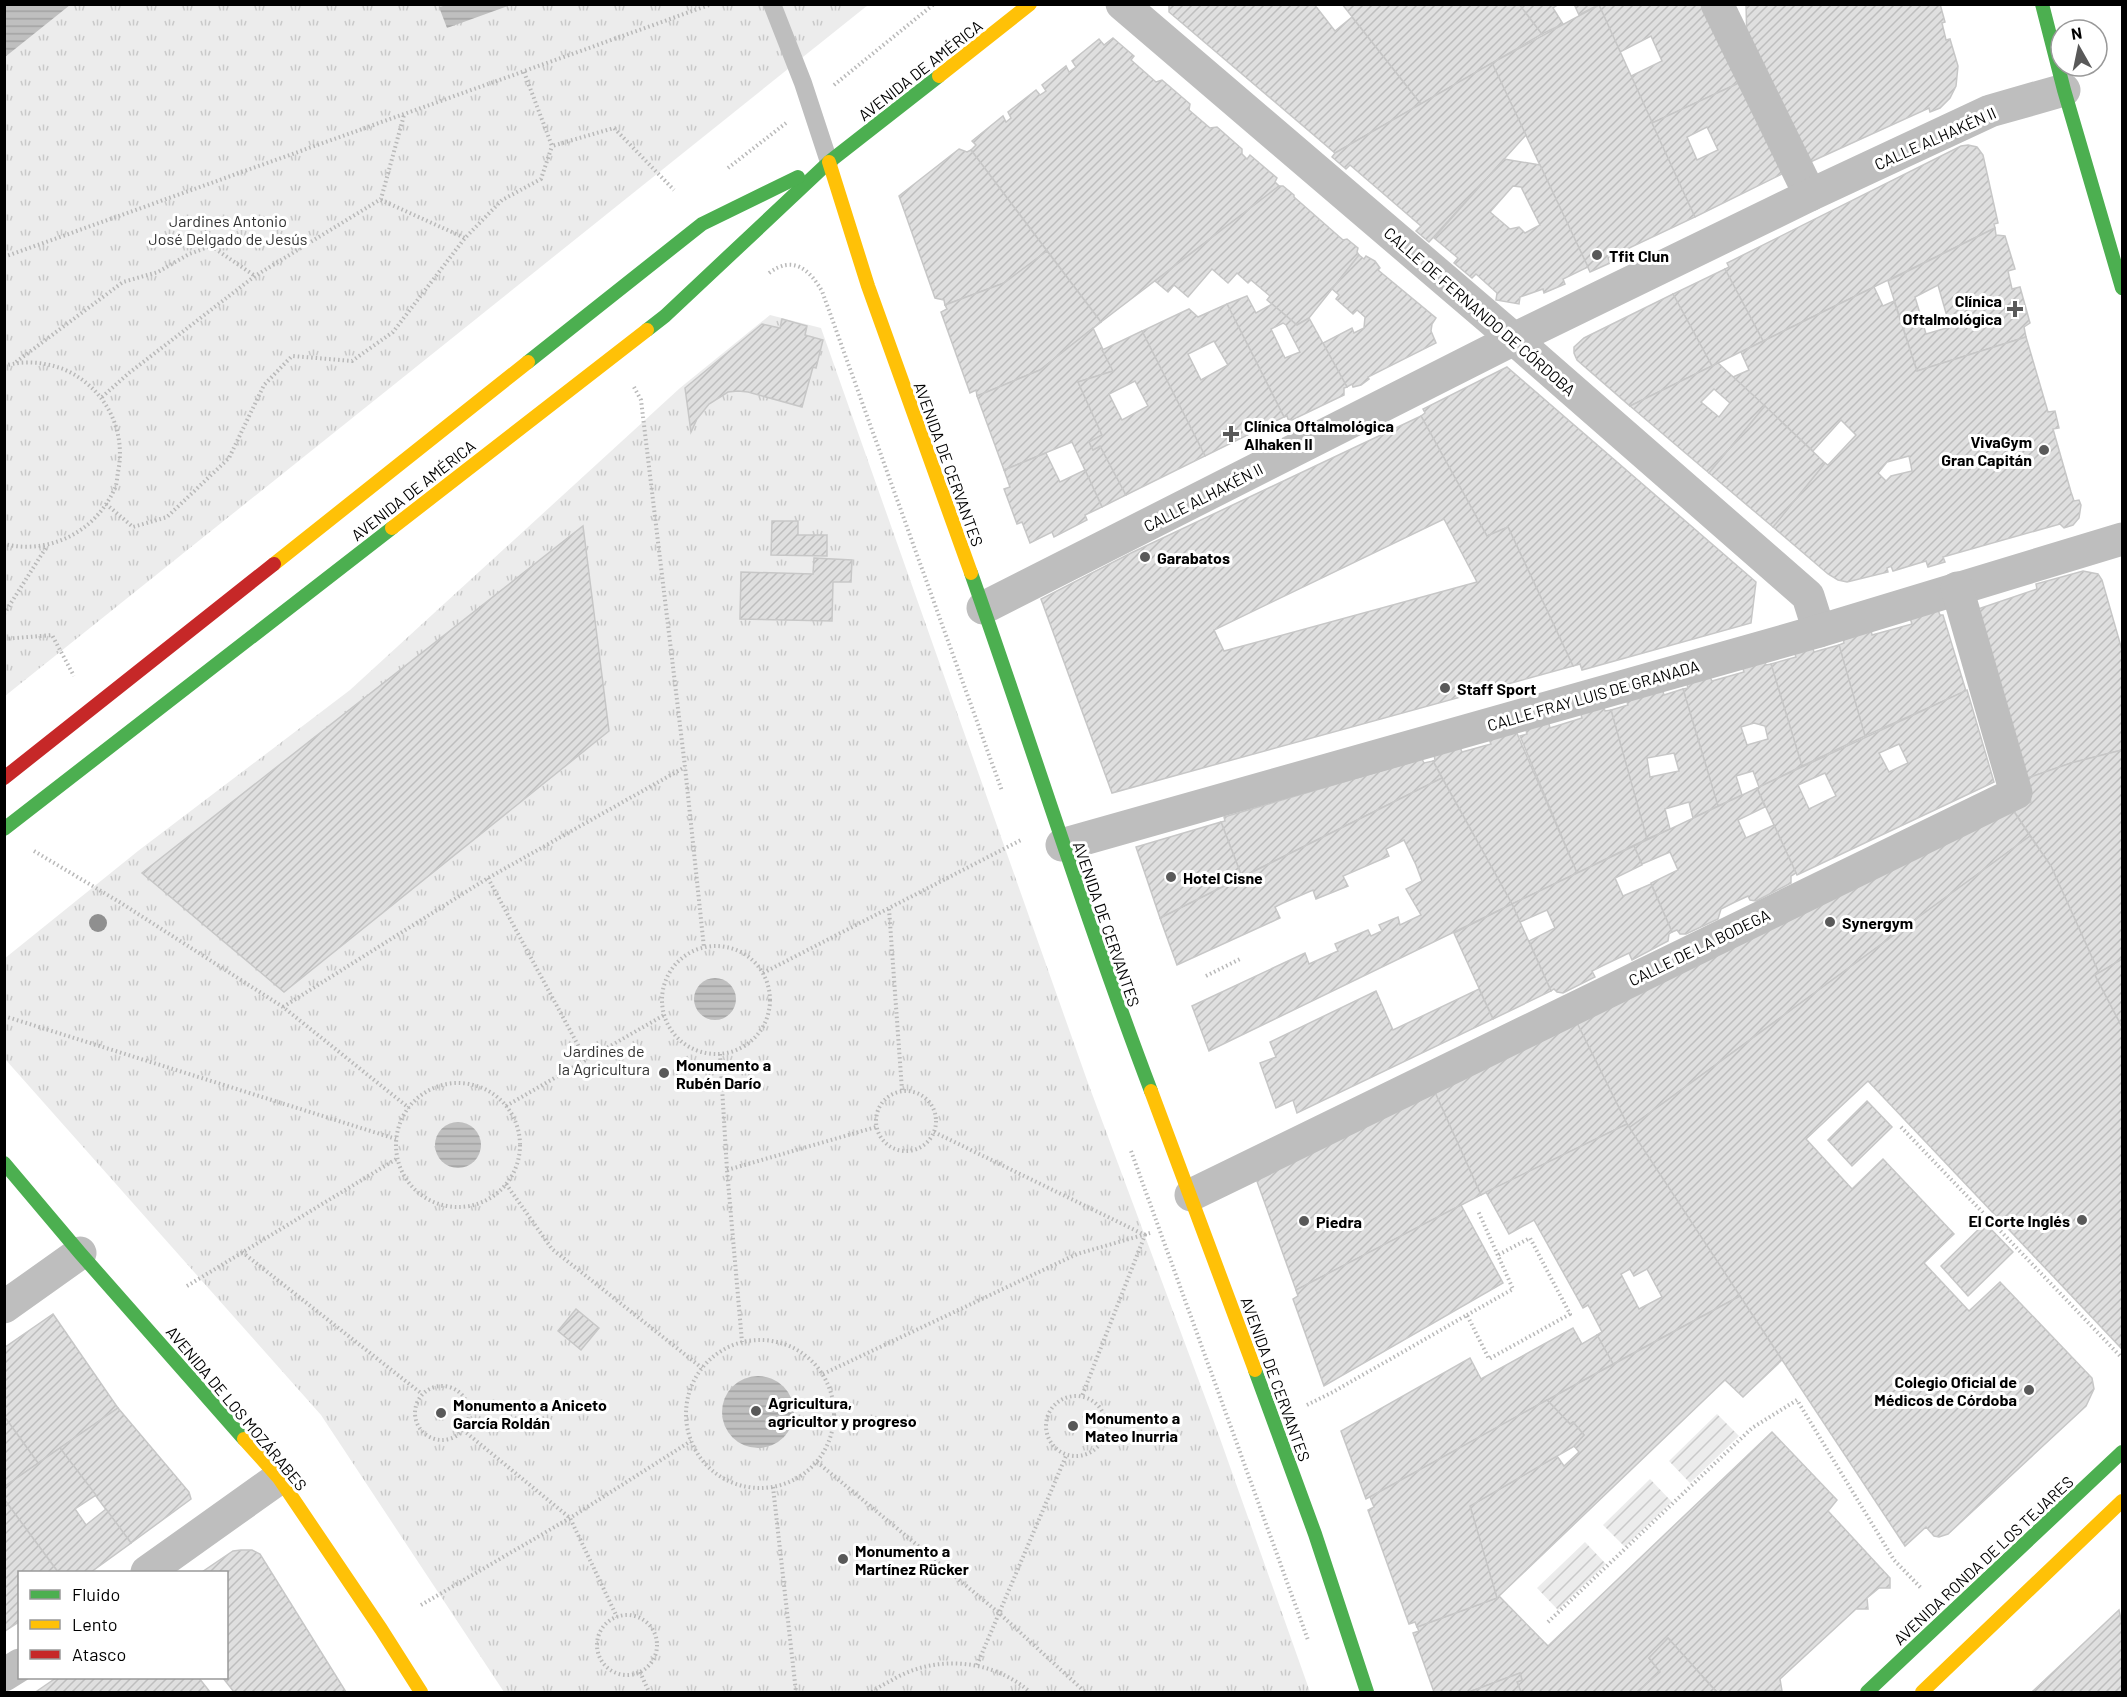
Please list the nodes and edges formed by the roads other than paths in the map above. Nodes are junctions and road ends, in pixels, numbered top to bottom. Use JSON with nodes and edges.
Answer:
{"nodes":[{"id":1,"x":772,"y":4,"type":"edge"},
{"id":2,"x":1030,"y":4,"type":"edge"},
{"id":3,"x":1122,"y":4,"type":"edge"},
{"id":4,"x":1717,"y":4,"type":"edge"},
{"id":5,"x":2042,"y":4,"type":"edge"},
{"id":6,"x":2064,"y":90,"type":"junction"},
{"id":7,"x":829,"y":162,"type":"junction"},
{"id":8,"x":1810,"y":195,"type":"junction"},
{"id":9,"x":2122,"y":288,"type":"edge"},
{"id":10,"x":1514,"y":339,"type":"junction"},
{"id":11,"x":2122,"y":539,"type":"edge"},
{"id":12,"x":1957,"y":588,"type":"junction"},
{"id":13,"x":983,"y":608,"type":"junction"},
{"id":14,"x":1819,"y":631,"type":"junction"},
{"id":15,"x":4,"y":778,"type":"edge"},
{"id":16,"x":4,"y":829,"type":"edge"},
{"id":17,"x":1058,"y":834,"type":"junction"},
{"id":18,"x":4,"y":1163,"type":"edge"},
{"id":19,"x":1191,"y":1195,"type":"junction"},
{"id":20,"x":80,"y":1253,"type":"junction"},
{"id":21,"x":4,"y":1307,"type":"edge"},
{"id":22,"x":2122,"y":1452,"type":"edge"},
{"id":23,"x":279,"y":1478,"type":"junction"},
{"id":24,"x":2122,"y":1501,"type":"edge"},
{"id":25,"x":1315,"y":1534,"type":"junction"},
{"id":26,"x":148,"y":1571,"type":"edge"},
{"id":27,"x":18,"y":1666,"type":"edge"},
{"id":28,"x":4,"y":1675,"type":"edge"},
{"id":29,"x":421,"y":1692,"type":"edge"},
{"id":30,"x":1366,"y":1692,"type":"edge"},
{"id":31,"x":1377,"y":1692,"type":"edge"},
{"id":32,"x":1867,"y":1692,"type":"edge"},
{"id":33,"x":1922,"y":1692,"type":"edge"}],
"edges":[{"from":1,"to":7,"type":"lane"},
{"from":2,"to":7,"type":"main road","name":"AVENIDA DE AMÉRICA"},
{"from":3,"to":10,"type":"street","name":"CALLE DE FERNANDO DE CÓRDOBA"},
{"from":4,"to":8,"type":"street"},
{"from":5,"to":6,"type":"main road"},
{"from":6,"to":8,"type":"street","name":"CALLE ALHAKÉN II"},
{"from":6,"to":9,"type":"main road"},
{"from":7,"to":13,"type":"main road","name":"AVENIDA DE CERVANTES"},
{"from":7,"to":15,"type":"main road","name":"AVENIDA DE AMÉRICA"},
{"from":7,"to":16,"type":"main road","name":"AVENIDA DE AMÉRICA"},
{"from":8,"to":10,"type":"street","name":"CALLE ALHAKÉN II"},
{"from":10,"to":13,"type":"street","name":"CALLE ALHAKÉN II"},
{"from":10,"to":14,"type":"street","name":"CALLE DE FERNANDO DE CÓRDOBA"},
{"from":11,"to":12,"type":"street","name":"CALLE FRAY LUIS DE GRANADA"},
{"from":12,"to":14,"type":"street","name":"CALLE FRAY LUIS DE GRANADA"},
{"from":12,"to":19,"type":"street","name":"CALLE DE LA BODEGA"},
{"from":13,"to":17,"type":"main road","name":"AVENIDA DE CERVANTES"},
{"from":14,"to":17,"type":"street","name":"CALLE FRAY LUIS DE GRANADA"},
{"from":17,"to":19,"type":"main road","name":"AVENIDA DE CERVANTES"},
{"from":18,"to":20,"type":"main road","name":"AVENIDA DE LOS MOZÁRABES"},
{"from":19,"to":25,"type":"main road","name":"AVENIDA DE CERVANTES"},
{"from":20,"to":21,"type":"street"},
{"from":20,"to":23,"type":"main road","name":"AVENIDA DE LOS MOZÁRABES"},
{"from":22,"to":32,"type":"main road","name":"AVENIDA RONDA DE LOS TEJARES"},
{"from":23,"to":26,"type":"street"},
{"from":23,"to":29,"type":"main road","name":"AVENIDA DE LOS MOZÁRABES"},
{"from":24,"to":33,"type":"main road"},
{"from":25,"to":30,"type":"main road","name":"AVENIDA DE CERVANTES"},
{"from":25,"to":31,"type":"main road"},
{"from":27,"to":28,"type":"street"}]}
